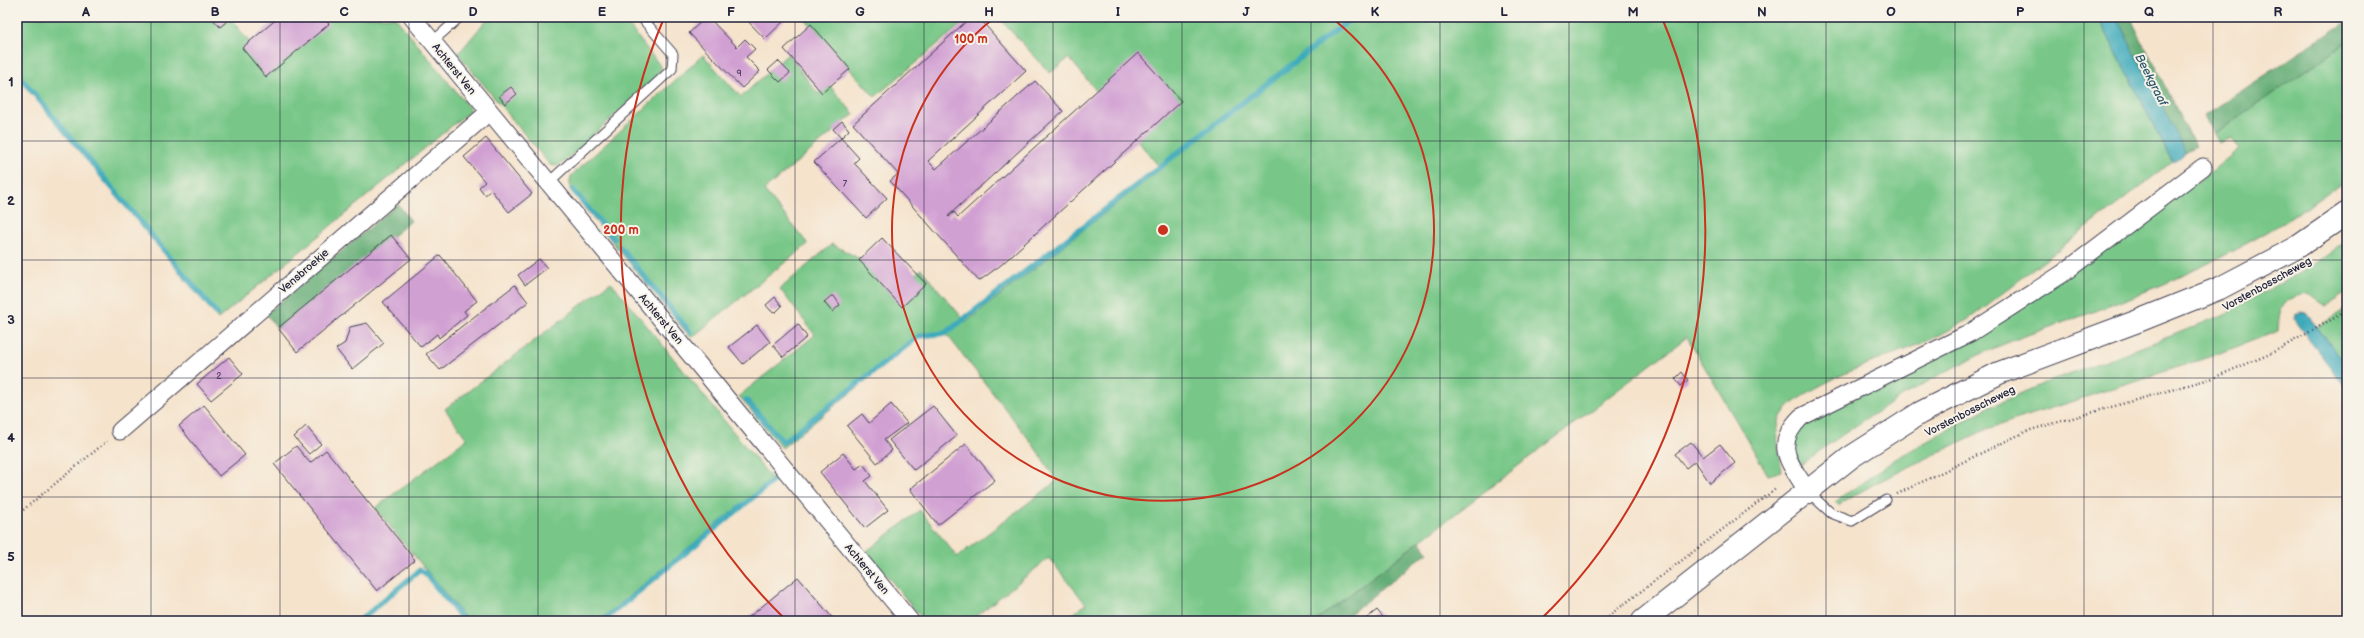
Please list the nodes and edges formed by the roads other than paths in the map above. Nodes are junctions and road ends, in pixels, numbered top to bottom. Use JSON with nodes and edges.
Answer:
{"nodes":[{"id":1,"x":412,"y":17,"type":"edge"},
{"id":2,"x":460,"y":17,"type":"edge"},
{"id":3,"x":641,"y":17,"type":"edge"},
{"id":4,"x":432,"y":42,"type":"junction"},
{"id":5,"x":489,"y":112,"type":"junction"},
{"id":6,"x":2203,"y":167,"type":"dead end"},
{"id":7,"x":548,"y":183,"type":"junction"},
{"id":8,"x":2347,"y":213,"type":"edge"},
{"id":9,"x":120,"y":431,"type":"road end"},
{"id":10,"x":1807,"y":491,"type":"junction"},
{"id":11,"x":1886,"y":500,"type":"road end"},
{"id":12,"x":910,"y":621,"type":"edge"},
{"id":13,"x":1643,"y":621,"type":"edge"}],
"edges":[{"from":1,"to":4,"type":"street","name":"Achterst Ven"},
{"from":2,"to":4,"type":"lane"},
{"from":3,"to":7,"type":"lane"},
{"from":4,"to":5,"type":"street","name":"Achterst Ven"},
{"from":5,"to":7,"type":"street","name":"Achterst Ven"},
{"from":5,"to":9,"type":"street","name":"Vensbroekje"},
{"from":6,"to":10,"type":"street"},
{"from":7,"to":12,"type":"street","name":"Achterst Ven"},
{"from":8,"to":10,"type":"street","name":"Vorstenbosscheweg"},
{"from":10,"to":11,"type":"lane"},
{"from":10,"to":13,"type":"street","name":"Vorstenbosscheweg"}]}
